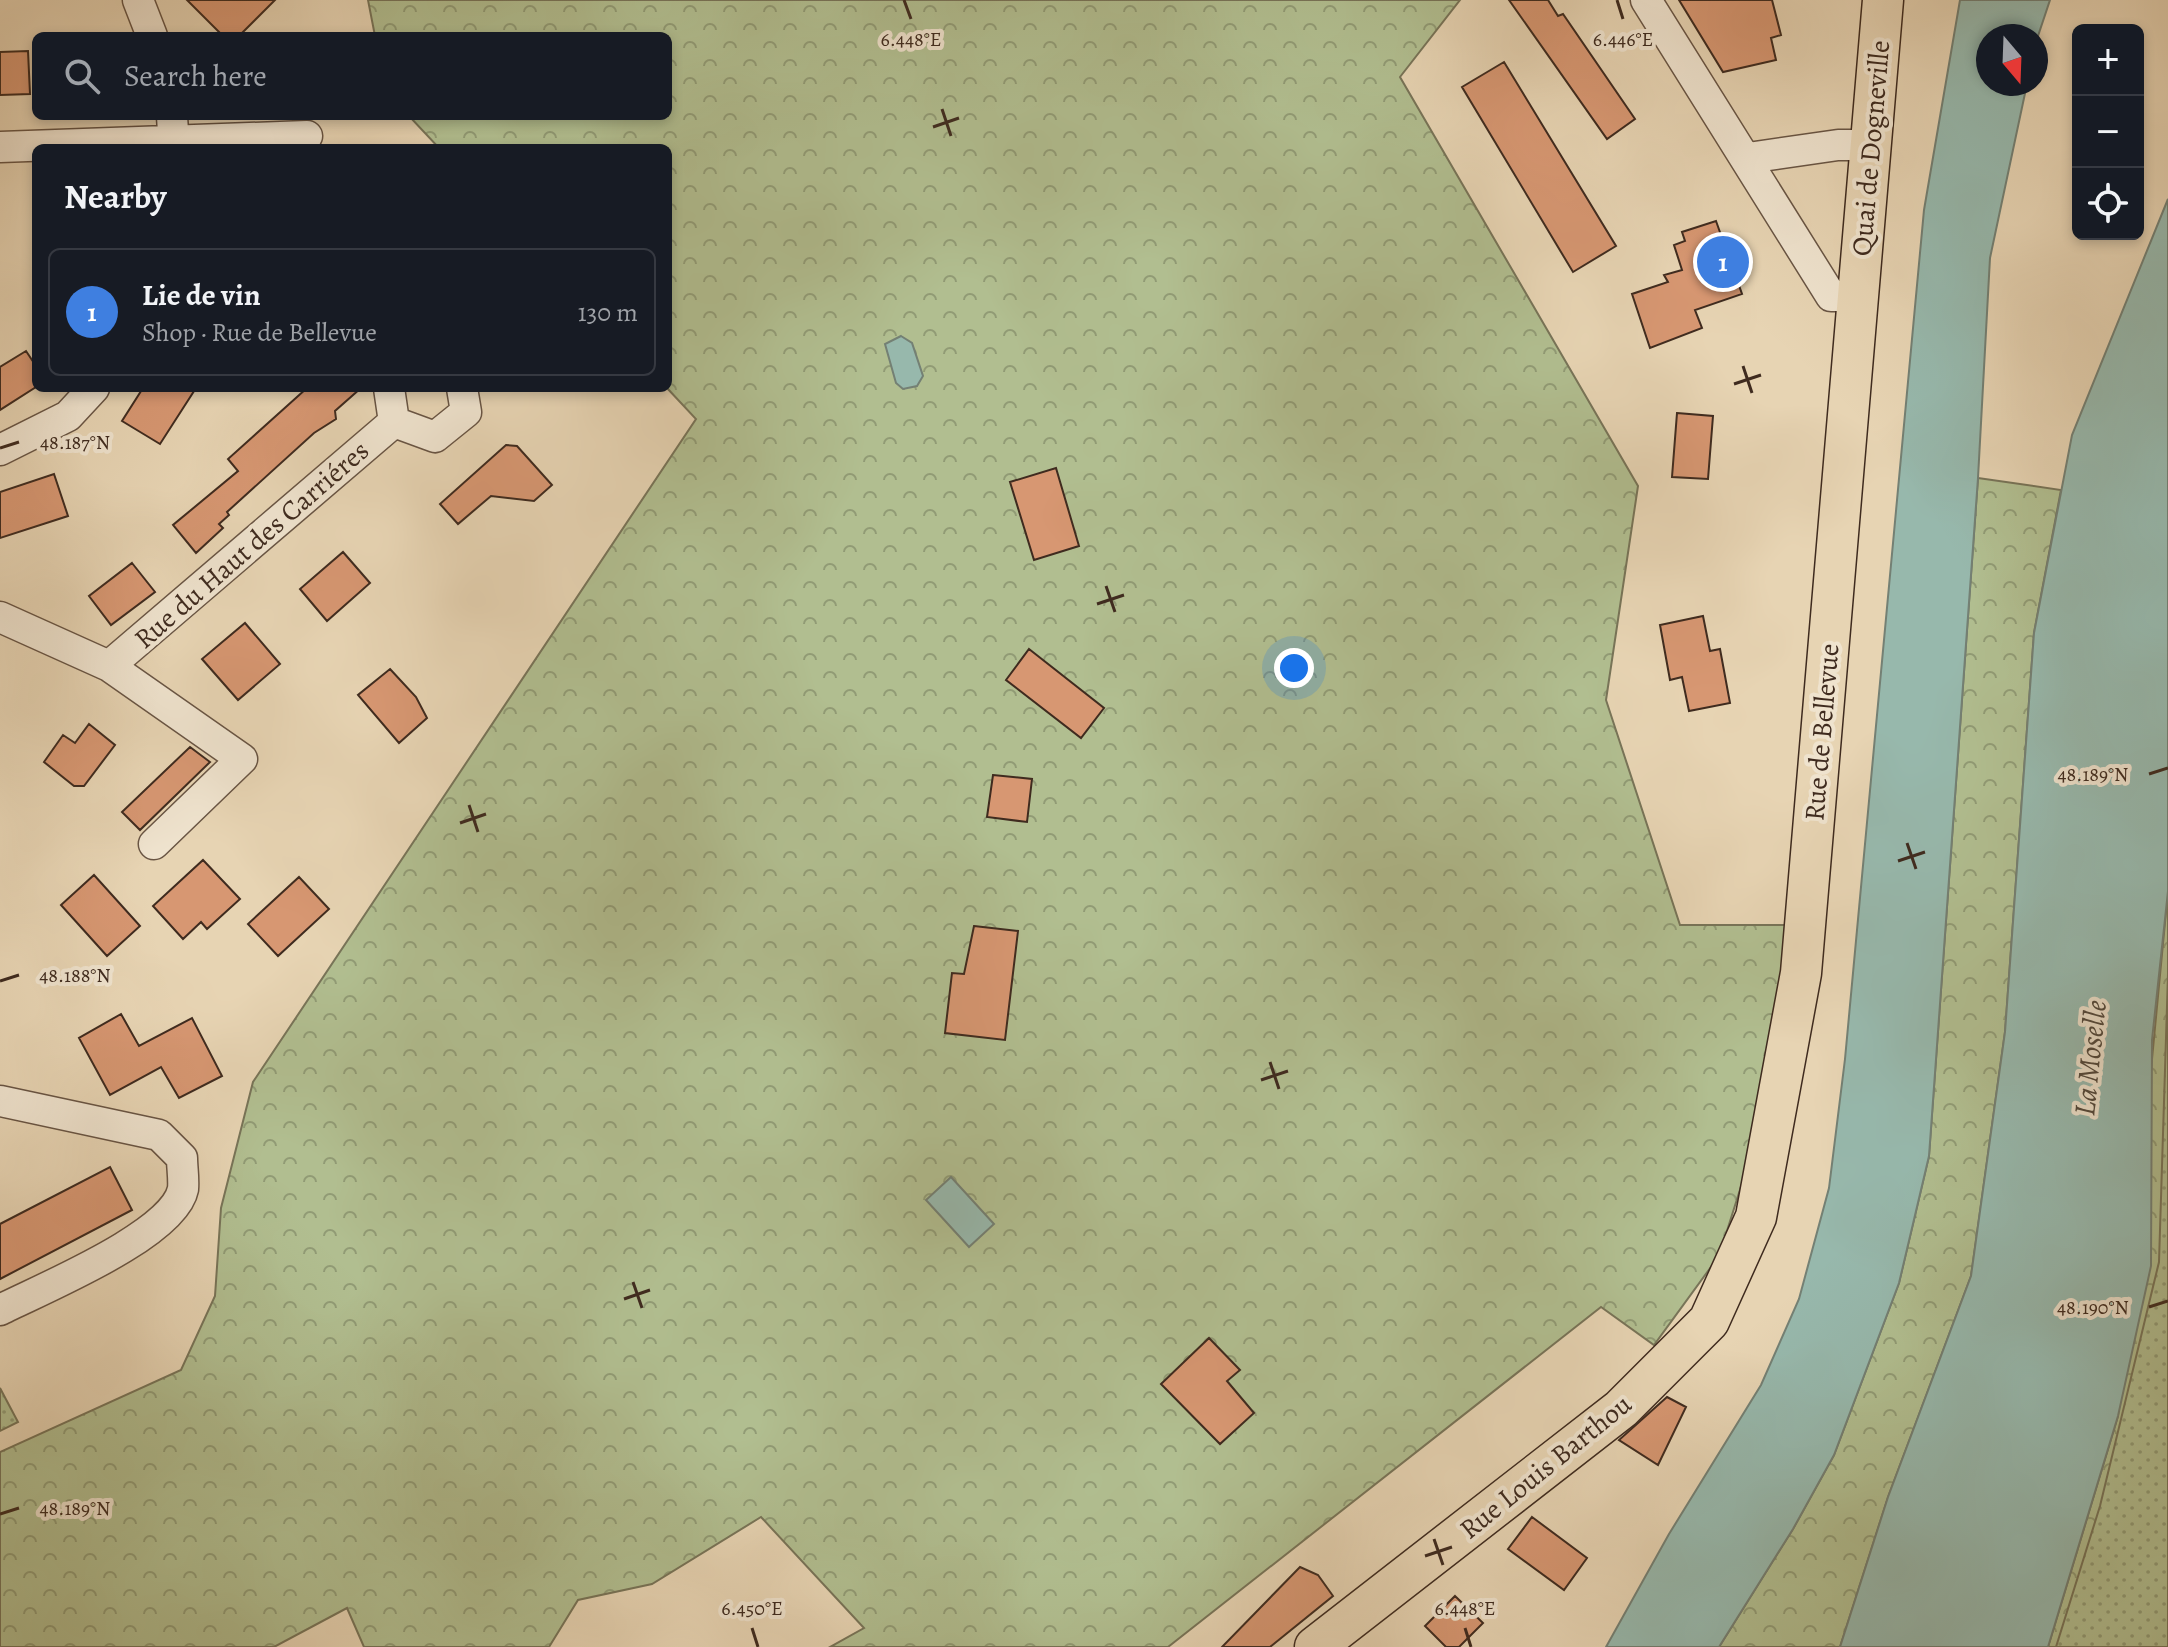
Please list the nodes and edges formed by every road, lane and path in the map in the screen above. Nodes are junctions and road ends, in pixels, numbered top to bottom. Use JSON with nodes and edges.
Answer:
{"nodes":[{"id":1,"x":138,"y":0,"type":"edge"},
{"id":2,"x":1646,"y":0,"type":"edge"},
{"id":3,"x":1883,"y":0,"type":"edge"},
{"id":4,"x":150,"y":32,"type":"edge"},
{"id":5,"x":173,"y":135,"type":"edge"},
{"id":6,"x":307,"y":136,"type":"dead end"},
{"id":7,"x":43,"y":144,"type":"edge"},
{"id":8,"x":32,"y":145,"type":"edge"},
{"id":9,"x":1870,"y":145,"type":"junction"},
{"id":10,"x":0,"y":147,"type":"edge"},
{"id":11,"x":1748,"y":158,"type":"junction"},
{"id":12,"x":1857,"y":296,"type":"junction"},
{"id":13,"x":90,"y":392,"type":"edge"},
{"id":14,"x":390,"y":392,"type":"edge"},
{"id":15,"x":463,"y":392,"type":"edge"},
{"id":16,"x":394,"y":422,"type":"junction"},
{"id":17,"x":0,"y":450,"type":"edge"},
{"id":18,"x":0,"y":617,"type":"edge"},
{"id":19,"x":109,"y":666,"type":"junction"},
{"id":20,"x":154,"y":844,"type":"dead end"},
{"id":21,"x":0,"y":1101,"type":"edge"},
{"id":22,"x":0,"y":1310,"type":"edge"},
{"id":23,"x":1693,"y":1336,"type":"joint"},
{"id":24,"x":1315,"y":1647,"type":"edge"}],
"edges":[{"from":1,"to":4,"type":"street"},
{"from":2,"to":11,"type":"street"},
{"from":3,"to":9,"type":"main road","name":"Quai de Dogneville"},
{"from":5,"to":6,"type":"street"},
{"from":5,"to":7,"type":"street"},
{"from":8,"to":10,"type":"street"},
{"from":9,"to":11,"type":"street"},
{"from":9,"to":12,"type":"main road","name":"Quai de Dogneville"},
{"from":11,"to":12,"type":"street"},
{"from":12,"to":23,"type":"main road","name":"Rue de Bellevue"},
{"from":13,"to":17,"type":"street"},
{"from":14,"to":16,"type":"street","name":"Rue du Haut des Carriéres"},
{"from":15,"to":16,"type":"street","name":"Rue du Haut des Carriéres"},
{"from":16,"to":19,"type":"street","name":"Rue du Haut des Carriéres"},
{"from":18,"to":19,"type":"street"},
{"from":19,"to":20,"type":"street"},
{"from":21,"to":22,"type":"street"},
{"from":23,"to":24,"type":"main road","name":"Rue Louis Barthou"}]}
